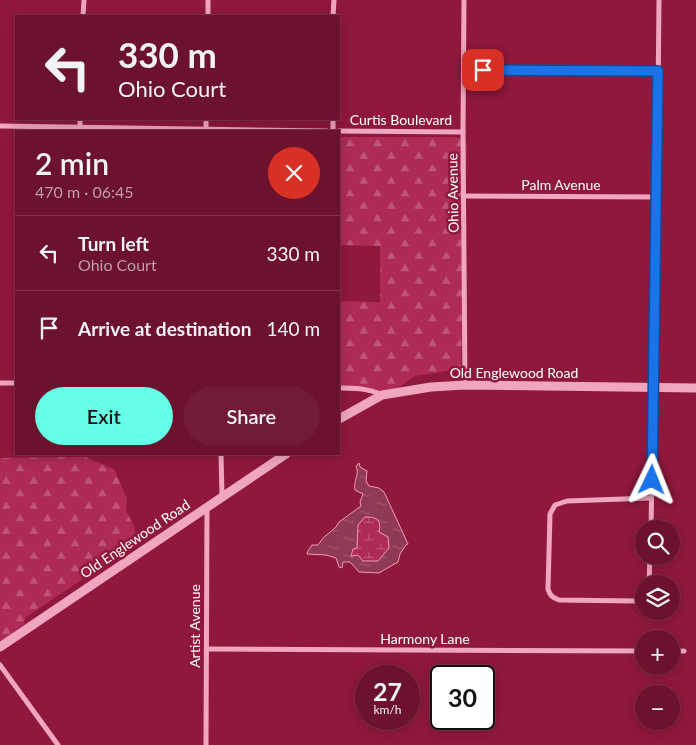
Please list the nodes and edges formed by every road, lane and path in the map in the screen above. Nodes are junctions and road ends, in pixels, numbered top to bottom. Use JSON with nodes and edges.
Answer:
{"nodes":[{"id":1,"x":84,"y":0,"type":"edge"},
{"id":2,"x":208,"y":0,"type":"edge"},
{"id":3,"x":334,"y":0,"type":"edge"},
{"id":4,"x":464,"y":0,"type":"edge"},
{"id":5,"x":659,"y":0,"type":"edge"},
{"id":6,"x":84,"y":15,"type":"edge"},
{"id":7,"x":208,"y":15,"type":"edge"},
{"id":8,"x":333,"y":15,"type":"edge"},
{"id":9,"x":464,"y":70,"type":"junction"},
{"id":10,"x":658,"y":71,"type":"junction"},
{"id":11,"x":80,"y":120,"type":"edge"},
{"id":12,"x":206,"y":120,"type":"edge"},
{"id":13,"x":0,"y":126,"type":"edge"},
{"id":14,"x":80,"y":128,"type":"junction"},
{"id":15,"x":206,"y":130,"type":"joint"},
{"id":16,"x":340,"y":131,"type":"edge"},
{"id":17,"x":463,"y":132,"type":"junction"},
{"id":18,"x":464,"y":196,"type":"junction"},
{"id":19,"x":657,"y":197,"type":"junction"},
{"id":20,"x":0,"y":383,"type":"edge"},
{"id":21,"x":15,"y":383,"type":"edge"},
{"id":22,"x":466,"y":385,"type":"junction"},
{"id":23,"x":340,"y":388,"type":"edge"},
{"id":24,"x":654,"y":388,"type":"junction"},
{"id":25,"x":696,"y":388,"type":"edge"},
{"id":26,"x":382,"y":395,"type":"junction"},
{"id":27,"x":340,"y":418,"type":"edge"},
{"id":28,"x":221,"y":455,"type":"edge"},
{"id":29,"x":285,"y":455,"type":"edge"},
{"id":30,"x":222,"y":497,"type":"junction"},
{"id":31,"x":651,"y":498,"type":"junction"},
{"id":32,"x":207,"y":507,"type":"junction"},
{"id":33,"x":651,"y":520,"type":"edge"},
{"id":34,"x":635,"y":601,"type":"edge"},
{"id":35,"x":0,"y":647,"type":"edge"},
{"id":36,"x":207,"y":649,"type":"junction"},
{"id":37,"x":635,"y":651,"type":"edge"},
{"id":38,"x":680,"y":651,"type":"edge"},
{"id":39,"x":684,"y":651,"type":"dead end"},
{"id":40,"x":0,"y":665,"type":"edge"},
{"id":41,"x":58,"y":745,"type":"edge"},
{"id":42,"x":206,"y":745,"type":"edge"}],
"edges":[{"from":1,"to":6,"type":"street"},
{"from":2,"to":7,"type":"street"},
{"from":3,"to":8,"type":"street"},
{"from":4,"to":9,"type":"street","name":"Ohio Avenue"},
{"from":5,"to":10,"type":"street"},
{"from":9,"to":10,"type":"street"},
{"from":9,"to":17,"type":"street","name":"Ohio Avenue"},
{"from":10,"to":19,"type":"street"},
{"from":11,"to":14,"type":"street"},
{"from":12,"to":15,"type":"street"},
{"from":13,"to":14,"type":"street"},
{"from":14,"to":15,"type":"street"},
{"from":16,"to":17,"type":"street","name":"Curtis Boulevard"},
{"from":17,"to":18,"type":"street","name":"Ohio Avenue"},
{"from":18,"to":19,"type":"street","name":"Palm Avenue"},
{"from":18,"to":22,"type":"street","name":"Ohio Avenue"},
{"from":19,"to":24,"type":"street"},
{"from":20,"to":21,"type":"street"},
{"from":22,"to":24,"type":"street","name":"Old Englewood Road"},
{"from":22,"to":26,"type":"street","name":"Old Englewood Road"},
{"from":23,"to":26,"type":"street"},
{"from":24,"to":25,"type":"street","name":"Old Englewood Road"},
{"from":24,"to":31,"type":"street"},
{"from":26,"to":27,"type":"street","name":"Old Englewood Road"},
{"from":28,"to":30,"type":"street"},
{"from":29,"to":30,"type":"street","name":"Old Englewood Road"},
{"from":30,"to":32,"type":"street","name":"Old Englewood Road"},
{"from":31,"to":33,"type":"street"},
{"from":31,"to":34,"type":"street"},
{"from":32,"to":35,"type":"street","name":"Old Englewood Road"},
{"from":32,"to":36,"type":"street","name":"Artist Avenue"},
{"from":36,"to":37,"type":"street","name":"Harmony Lane"},
{"from":36,"to":42,"type":"street","name":"Artist Avenue"},
{"from":38,"to":39,"type":"street"},
{"from":40,"to":41,"type":"street"}]}
